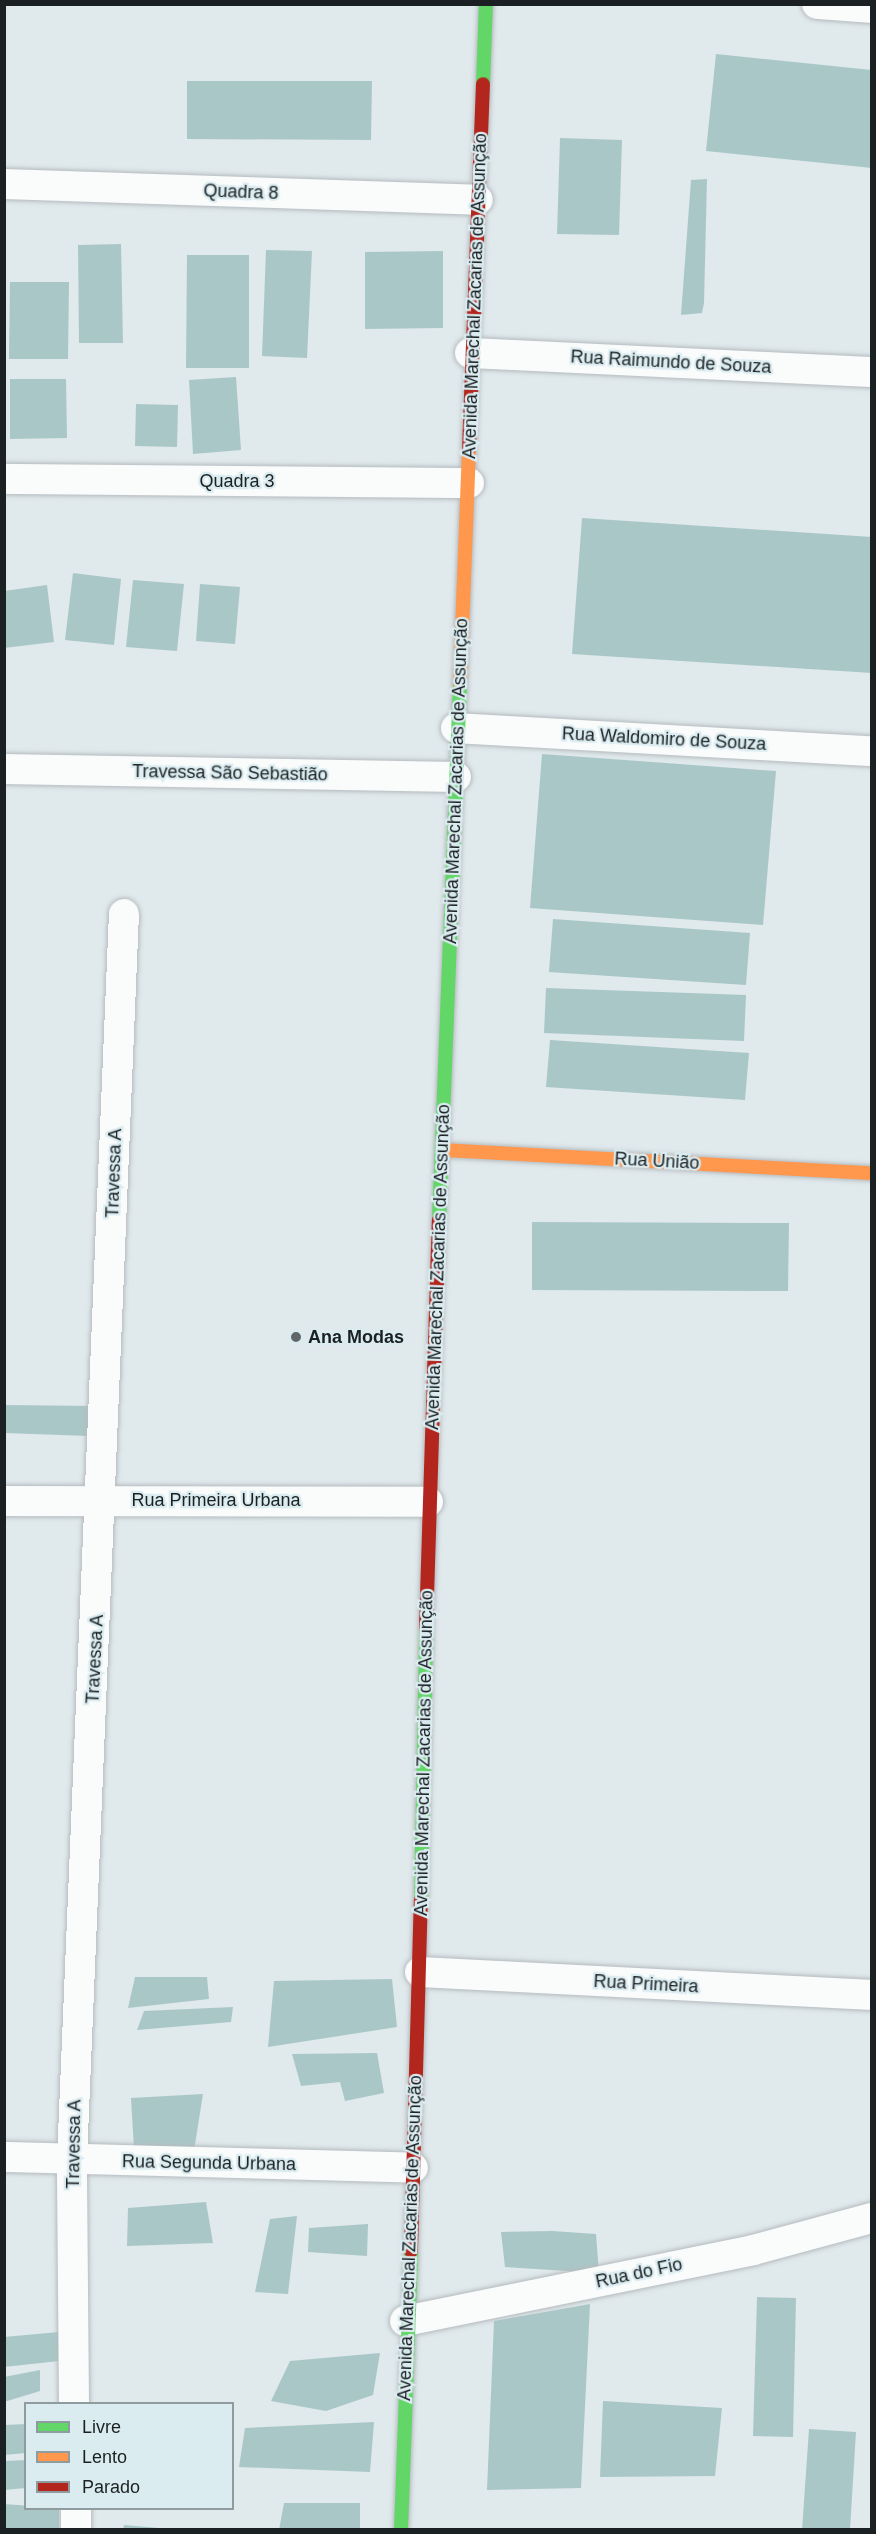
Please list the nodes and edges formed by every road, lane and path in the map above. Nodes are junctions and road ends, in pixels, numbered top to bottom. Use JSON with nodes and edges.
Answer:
{"nodes":[{"id":1,"x":486,"y":4,"type":"edge"},
{"id":2,"x":818,"y":4,"type":"edge"},
{"id":3,"x":872,"y":8,"type":"edge"},
{"id":4,"x":4,"y":184,"type":"edge"},
{"id":5,"x":478,"y":200,"type":"junction"},
{"id":6,"x":470,"y":353,"type":"junction"},
{"id":7,"x":872,"y":372,"type":"edge"},
{"id":8,"x":4,"y":479,"type":"edge"},
{"id":9,"x":469,"y":483,"type":"junction"},
{"id":10,"x":456,"y":728,"type":"junction"},
{"id":11,"x":872,"y":751,"type":"edge"},
{"id":12,"x":4,"y":769,"type":"edge"},
{"id":13,"x":456,"y":777,"type":"junction"},
{"id":14,"x":124,"y":914,"type":"dead end"},
{"id":15,"x":443,"y":1150,"type":"junction"},
{"id":16,"x":872,"y":1173,"type":"edge"},
{"id":17,"x":102,"y":1499,"type":"junction"},
{"id":18,"x":4,"y":1500,"type":"edge"},
{"id":19,"x":428,"y":1502,"type":"junction"},
{"id":20,"x":420,"y":1972,"type":"junction"},
{"id":21,"x":872,"y":1995,"type":"edge"},
{"id":22,"x":4,"y":2157,"type":"edge"},
{"id":23,"x":72,"y":2159,"type":"junction"},
{"id":24,"x":412,"y":2168,"type":"junction"},
{"id":25,"x":872,"y":2218,"type":"edge"},
{"id":26,"x":405,"y":2321,"type":"junction"},
{"id":27,"x":75,"y":2402,"type":"edge"},
{"id":28,"x":76,"y":2510,"type":"edge"},
{"id":29,"x":76,"y":2529,"type":"edge"},
{"id":30,"x":401,"y":2529,"type":"edge"}],
"edges":[{"from":1,"to":5,"type":"main road","name":"Avenida Marechal Zacarias de Assunção"},
{"from":2,"to":3,"type":"street"},
{"from":4,"to":5,"type":"street","name":"Quadra 8"},
{"from":5,"to":6,"type":"main road","name":"Avenida Marechal Zacarias de Assunção"},
{"from":6,"to":7,"type":"street","name":"Rua Raimundo de Souza"},
{"from":6,"to":9,"type":"main road","name":"Avenida Marechal Zacarias de Assunção"},
{"from":8,"to":9,"type":"street","name":"Quadra 3"},
{"from":9,"to":10,"type":"main road","name":"Avenida Marechal Zacarias de Assunção"},
{"from":10,"to":11,"type":"street","name":"Rua Waldomiro de Souza"},
{"from":10,"to":13,"type":"main road","name":"Avenida Marechal Zacarias de Assunção"},
{"from":12,"to":13,"type":"street","name":"Travessa São Sebastião"},
{"from":13,"to":15,"type":"main road","name":"Avenida Marechal Zacarias de Assunção"},
{"from":14,"to":17,"type":"street","name":"Travessa A"},
{"from":15,"to":16,"type":"main road","name":"Rua União"},
{"from":15,"to":19,"type":"main road","name":"Avenida Marechal Zacarias de Assunção"},
{"from":17,"to":18,"type":"street","name":"Rua Primeira Urbana"},
{"from":17,"to":19,"type":"street","name":"Rua Primeira Urbana"},
{"from":17,"to":23,"type":"street","name":"Travessa A"},
{"from":19,"to":20,"type":"main road","name":"Avenida Marechal Zacarias de Assunção"},
{"from":20,"to":21,"type":"street","name":"Rua Primeira"},
{"from":20,"to":24,"type":"main road","name":"Avenida Marechal Zacarias de Assunção"},
{"from":22,"to":23,"type":"street","name":"Rua Segunda Urbana"},
{"from":23,"to":24,"type":"street","name":"Rua Segunda Urbana"},
{"from":23,"to":27,"type":"street","name":"Travessa A"},
{"from":24,"to":26,"type":"main road","name":"Avenida Marechal Zacarias de Assunção"},
{"from":25,"to":26,"type":"street","name":"Rua do Fio"},
{"from":26,"to":30,"type":"main road","name":"Avenida Marechal Zacarias de Assunção"},
{"from":28,"to":29,"type":"street"}]}
